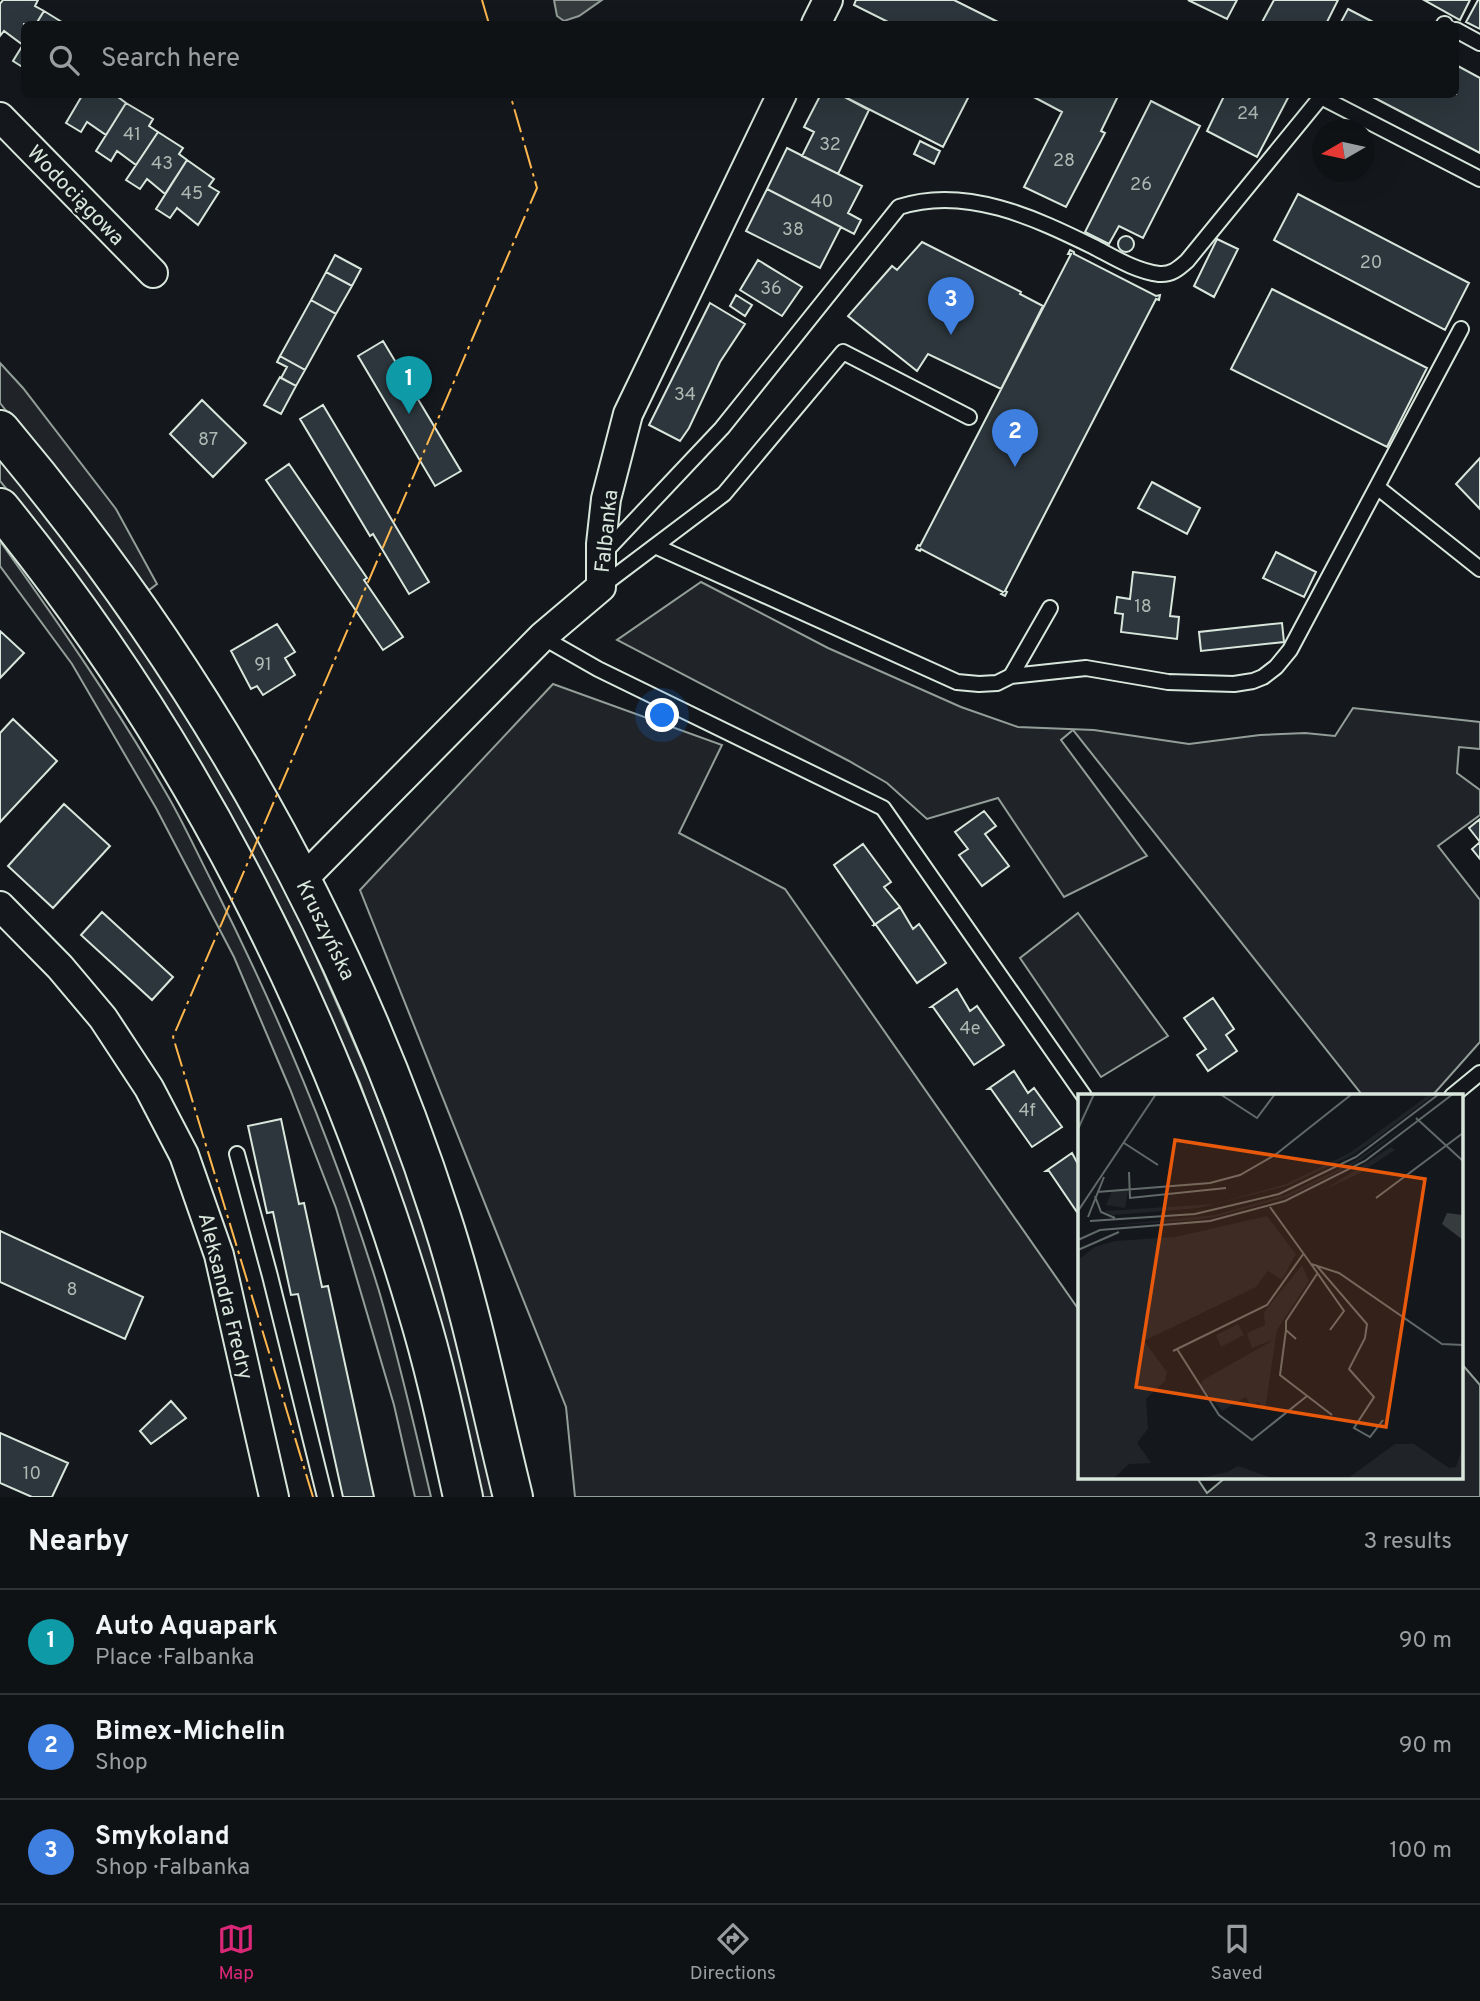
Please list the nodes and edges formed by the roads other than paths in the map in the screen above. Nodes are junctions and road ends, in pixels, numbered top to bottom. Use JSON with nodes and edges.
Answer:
{"nodes":[{"id":1,"x":828,"y":0,"type":"edge"},
{"id":2,"x":818,"y":21,"type":"edge"},
{"id":3,"x":1459,"y":32,"type":"edge"},
{"id":4,"x":1480,"y":43,"type":"edge"},
{"id":5,"x":780,"y":98,"type":"edge"},
{"id":6,"x":1320,"y":98,"type":"edge"},
{"id":7,"x":1323,"y":98,"type":"edge"},
{"id":8,"x":0,"y":117,"type":"edge"},
{"id":9,"x":1480,"y":179,"type":"edge"},
{"id":10,"x":153,"y":273,"type":"dead end"},
{"id":11,"x":1461,"y":329,"type":"dead end"},
{"id":12,"x":969,"y":417,"type":"dead end"},
{"id":13,"x":0,"y":430,"type":"edge"},
{"id":14,"x":1377,"y":487,"type":"junction"},
{"id":15,"x":0,"y":508,"type":"edge"},
{"id":16,"x":655,"y":546,"type":"junction"},
{"id":17,"x":601,"y":556,"type":"junction"},
{"id":18,"x":1480,"y":569,"type":"edge"},
{"id":19,"x":601,"y":587,"type":"junction"},
{"id":20,"x":1050,"y":608,"type":"dead end"},
{"id":21,"x":542,"y":638,"type":"junction"},
{"id":22,"x":1011,"y":676,"type":"junction"},
{"id":23,"x":302,"y":880,"type":"junction"},
{"id":24,"x":0,"y":906,"type":"edge"},
{"id":25,"x":1480,"y":1073,"type":"edge"},
{"id":26,"x":1082,"y":1094,"type":"edge"},
{"id":27,"x":1454,"y":1094,"type":"edge"},
{"id":28,"x":237,"y":1154,"type":"dead end"},
{"id":29,"x":274,"y":1497,"type":"edge"},
{"id":30,"x":325,"y":1497,"type":"edge"},
{"id":31,"x":463,"y":1497,"type":"edge"},
{"id":32,"x":513,"y":1497,"type":"edge"}],
"edges":[{"from":1,"to":2,"type":"street"},
{"from":3,"to":4,"type":"lane"},
{"from":5,"to":17,"type":"street","name":"Falbanka"},
{"from":6,"to":17,"type":"lane"},
{"from":7,"to":9,"type":"lane"},
{"from":8,"to":10,"type":"street","name":"Wodociągowa"},
{"from":11,"to":14,"type":"lane"},
{"from":12,"to":16,"type":"lane"},
{"from":13,"to":23,"type":"main road","name":"Kruszyńska"},
{"from":14,"to":18,"type":"lane"},
{"from":14,"to":22,"type":"lane"},
{"from":15,"to":31,"type":"main road"},
{"from":16,"to":19,"type":"lane"},
{"from":16,"to":22,"type":"lane"},
{"from":17,"to":19,"type":"street","name":"Falbanka"},
{"from":19,"to":21,"type":"street","name":"Falbanka"},
{"from":20,"to":22,"type":"lane"},
{"from":21,"to":23,"type":"street","name":"Falbanka"},
{"from":21,"to":26,"type":"lane"},
{"from":23,"to":32,"type":"main road","name":"Kruszyńska"},
{"from":24,"to":29,"type":"street","name":"Aleksandra Fredry"},
{"from":25,"to":27,"type":"lane"},
{"from":28,"to":30,"type":"lane"}]}
